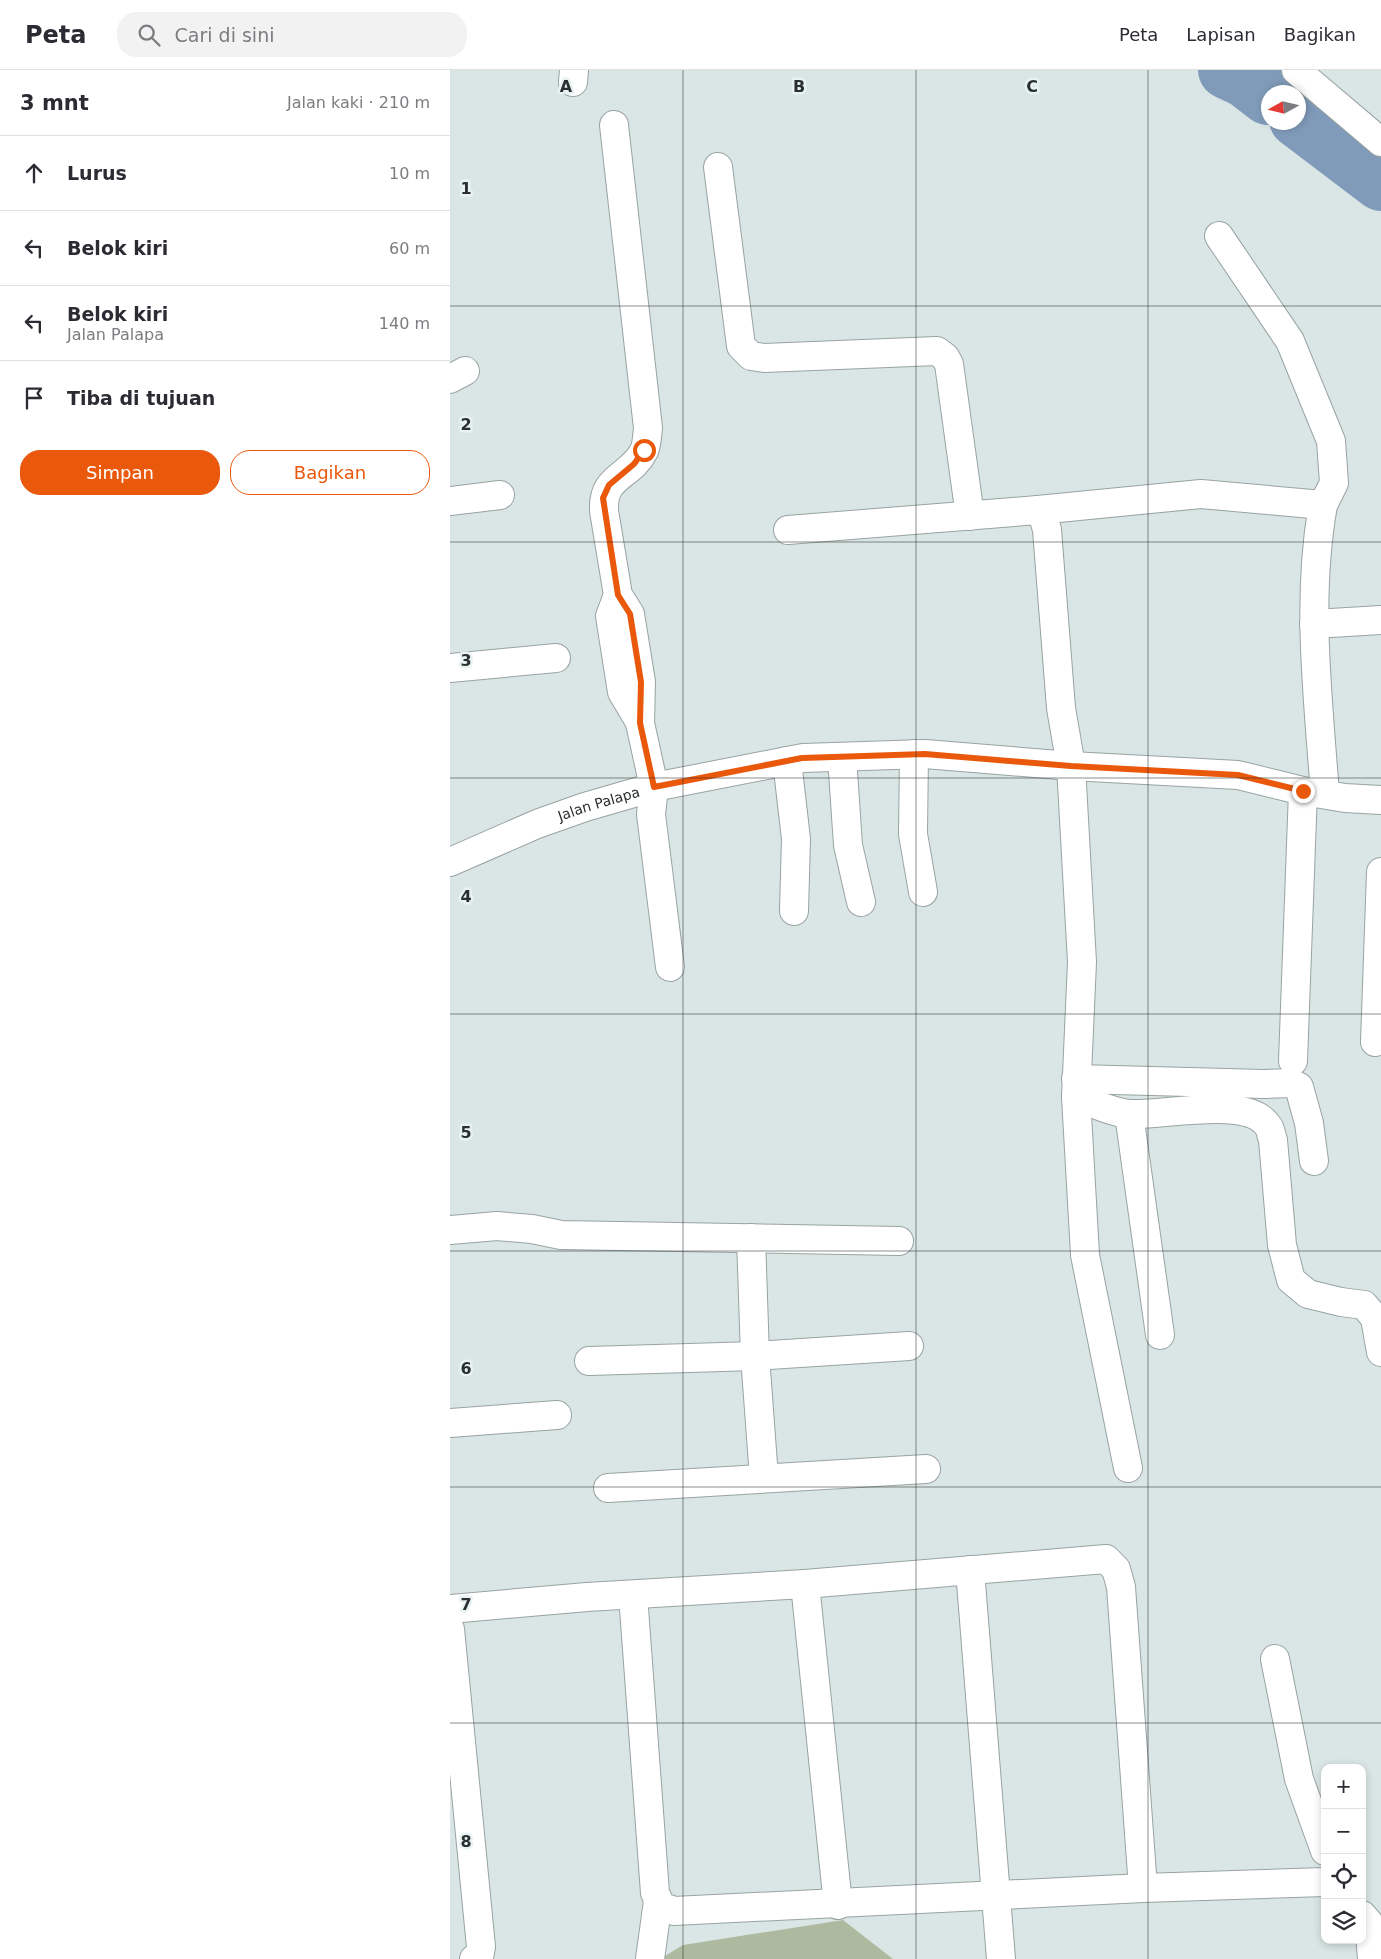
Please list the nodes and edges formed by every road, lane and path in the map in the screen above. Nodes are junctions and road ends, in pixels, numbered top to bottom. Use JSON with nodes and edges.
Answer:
{"nodes":[{"id":1,"x":1306,"y":73,"type":"edge"},
{"id":2,"x":614,"y":125,"type":"dead end"},
{"id":3,"x":1381,"y":142,"type":"edge"},
{"id":4,"x":718,"y":167,"type":"dead end"},
{"id":5,"x":1219,"y":236,"type":"dead end"},
{"id":6,"x":500,"y":495,"type":"dead end"},
{"id":7,"x":450,"y":501,"type":"edge"},
{"id":8,"x":1323,"y":505,"type":"junction"},
{"id":9,"x":1038,"y":510,"type":"junction"},
{"id":10,"x":970,"y":516,"type":"junction"},
{"id":11,"x":788,"y":530,"type":"dead end"},
{"id":12,"x":1381,"y":620,"type":"edge"},
{"id":13,"x":1314,"y":624,"type":"junction"},
{"id":14,"x":556,"y":658,"type":"dead end"},
{"id":15,"x":450,"y":668,"type":"edge"},
{"id":16,"x":914,"y":754,"type":"junction"},
{"id":17,"x":842,"y":757,"type":"junction"},
{"id":18,"x":787,"y":761,"type":"junction"},
{"id":19,"x":1071,"y":766,"type":"junction"},
{"id":20,"x":654,"y":787,"type":"junction"},
{"id":21,"x":1314,"y":792,"type":"junction"},
{"id":22,"x":1381,"y":800,"type":"edge"},
{"id":23,"x":450,"y":862,"type":"edge"},
{"id":24,"x":1381,"y":872,"type":"edge"},
{"id":25,"x":923,"y":892,"type":"dead end"},
{"id":26,"x":861,"y":902,"type":"dead end"},
{"id":27,"x":794,"y":911,"type":"dead end"},
{"id":28,"x":670,"y":967,"type":"dead end"},
{"id":29,"x":1375,"y":1042,"type":"dead end"},
{"id":30,"x":1293,"y":1061,"type":"dead end"},
{"id":31,"x":1076,"y":1088,"type":"junction"},
{"id":32,"x":1129,"y":1114,"type":"junction"},
{"id":33,"x":1314,"y":1160,"type":"dead end"},
{"id":34,"x":450,"y":1230,"type":"edge"},
{"id":35,"x":751,"y":1238,"type":"junction"},
{"id":36,"x":899,"y":1241,"type":"dead end"},
{"id":37,"x":1160,"y":1335,"type":"dead end"},
{"id":38,"x":909,"y":1346,"type":"dead end"},
{"id":39,"x":1381,"y":1352,"type":"edge"},
{"id":40,"x":755,"y":1356,"type":"junction"},
{"id":41,"x":588,"y":1362,"type":"dead end"},
{"id":42,"x":557,"y":1415,"type":"dead end"},
{"id":43,"x":450,"y":1423,"type":"edge"},
{"id":44,"x":926,"y":1468,"type":"dead end"},
{"id":45,"x":1128,"y":1468,"type":"dead end"},
{"id":46,"x":764,"y":1478,"type":"junction"},
{"id":47,"x":608,"y":1488,"type":"dead end"},
{"id":48,"x":970,"y":1570,"type":"junction"},
{"id":49,"x":805,"y":1584,"type":"junction"},
{"id":50,"x":633,"y":1595,"type":"junction"},
{"id":51,"x":450,"y":1609,"type":"edge"},
{"id":52,"x":450,"y":1629,"type":"edge"},
{"id":53,"x":1275,"y":1659,"type":"dead end"},
{"id":54,"x":1321,"y":1840,"type":"edge"},
{"id":55,"x":1321,"y":1882,"type":"edge"},
{"id":56,"x":1143,"y":1888,"type":"junction"},
{"id":57,"x":996,"y":1896,"type":"junction"},
{"id":58,"x":658,"y":1901,"type":"junction"},
{"id":59,"x":838,"y":1904,"type":"junction"},
{"id":60,"x":1371,"y":1926,"type":"edge"},
{"id":61,"x":474,"y":1959,"type":"edge"},
{"id":62,"x":650,"y":1959,"type":"edge"},
{"id":63,"x":1001,"y":1959,"type":"edge"},
{"id":64,"x":1372,"y":1959,"type":"edge"}],
"edges":[{"from":1,"to":3,"type":"street"},
{"from":2,"to":20,"type":"street"},
{"from":4,"to":10,"type":"street"},
{"from":5,"to":8,"type":"street"},
{"from":6,"to":7,"type":"street"},
{"from":8,"to":9,"type":"street"},
{"from":8,"to":13,"type":"street"},
{"from":9,"to":10,"type":"street"},
{"from":9,"to":19,"type":"street"},
{"from":10,"to":11,"type":"street"},
{"from":12,"to":13,"type":"street"},
{"from":13,"to":21,"type":"street"},
{"from":14,"to":15,"type":"street"},
{"from":16,"to":17,"type":"street","name":"Jalan Palapa"},
{"from":16,"to":19,"type":"street","name":"Jalan Palapa"},
{"from":16,"to":25,"type":"street"},
{"from":17,"to":18,"type":"street","name":"Jalan Palapa"},
{"from":17,"to":26,"type":"street"},
{"from":18,"to":20,"type":"street","name":"Jalan Palapa"},
{"from":18,"to":27,"type":"street"},
{"from":19,"to":21,"type":"street","name":"Jalan Palapa"},
{"from":19,"to":31,"type":"street"},
{"from":20,"to":23,"type":"street","name":"Jalan Palapa"},
{"from":20,"to":28,"type":"street"},
{"from":21,"to":22,"type":"street","name":"Jalan Palapa"},
{"from":21,"to":30,"type":"street"},
{"from":24,"to":29,"type":"street"},
{"from":31,"to":32,"type":"street"},
{"from":31,"to":33,"type":"street"},
{"from":31,"to":45,"type":"street"},
{"from":32,"to":37,"type":"street"},
{"from":32,"to":39,"type":"street"},
{"from":34,"to":35,"type":"street"},
{"from":35,"to":36,"type":"street"},
{"from":35,"to":40,"type":"street"},
{"from":38,"to":40,"type":"street"},
{"from":40,"to":41,"type":"street"},
{"from":40,"to":46,"type":"street"},
{"from":42,"to":43,"type":"street"},
{"from":44,"to":46,"type":"street"},
{"from":46,"to":47,"type":"street"},
{"from":48,"to":49,"type":"street"},
{"from":48,"to":56,"type":"street"},
{"from":48,"to":57,"type":"street"},
{"from":49,"to":50,"type":"street"},
{"from":49,"to":59,"type":"street"},
{"from":50,"to":51,"type":"street"},
{"from":50,"to":58,"type":"street"},
{"from":52,"to":61,"type":"street"},
{"from":53,"to":54,"type":"street"},
{"from":55,"to":56,"type":"street"},
{"from":56,"to":57,"type":"street"},
{"from":57,"to":59,"type":"street"},
{"from":57,"to":63,"type":"street"},
{"from":58,"to":59,"type":"street"},
{"from":58,"to":62,"type":"street"},
{"from":60,"to":64,"type":"street"}]}
